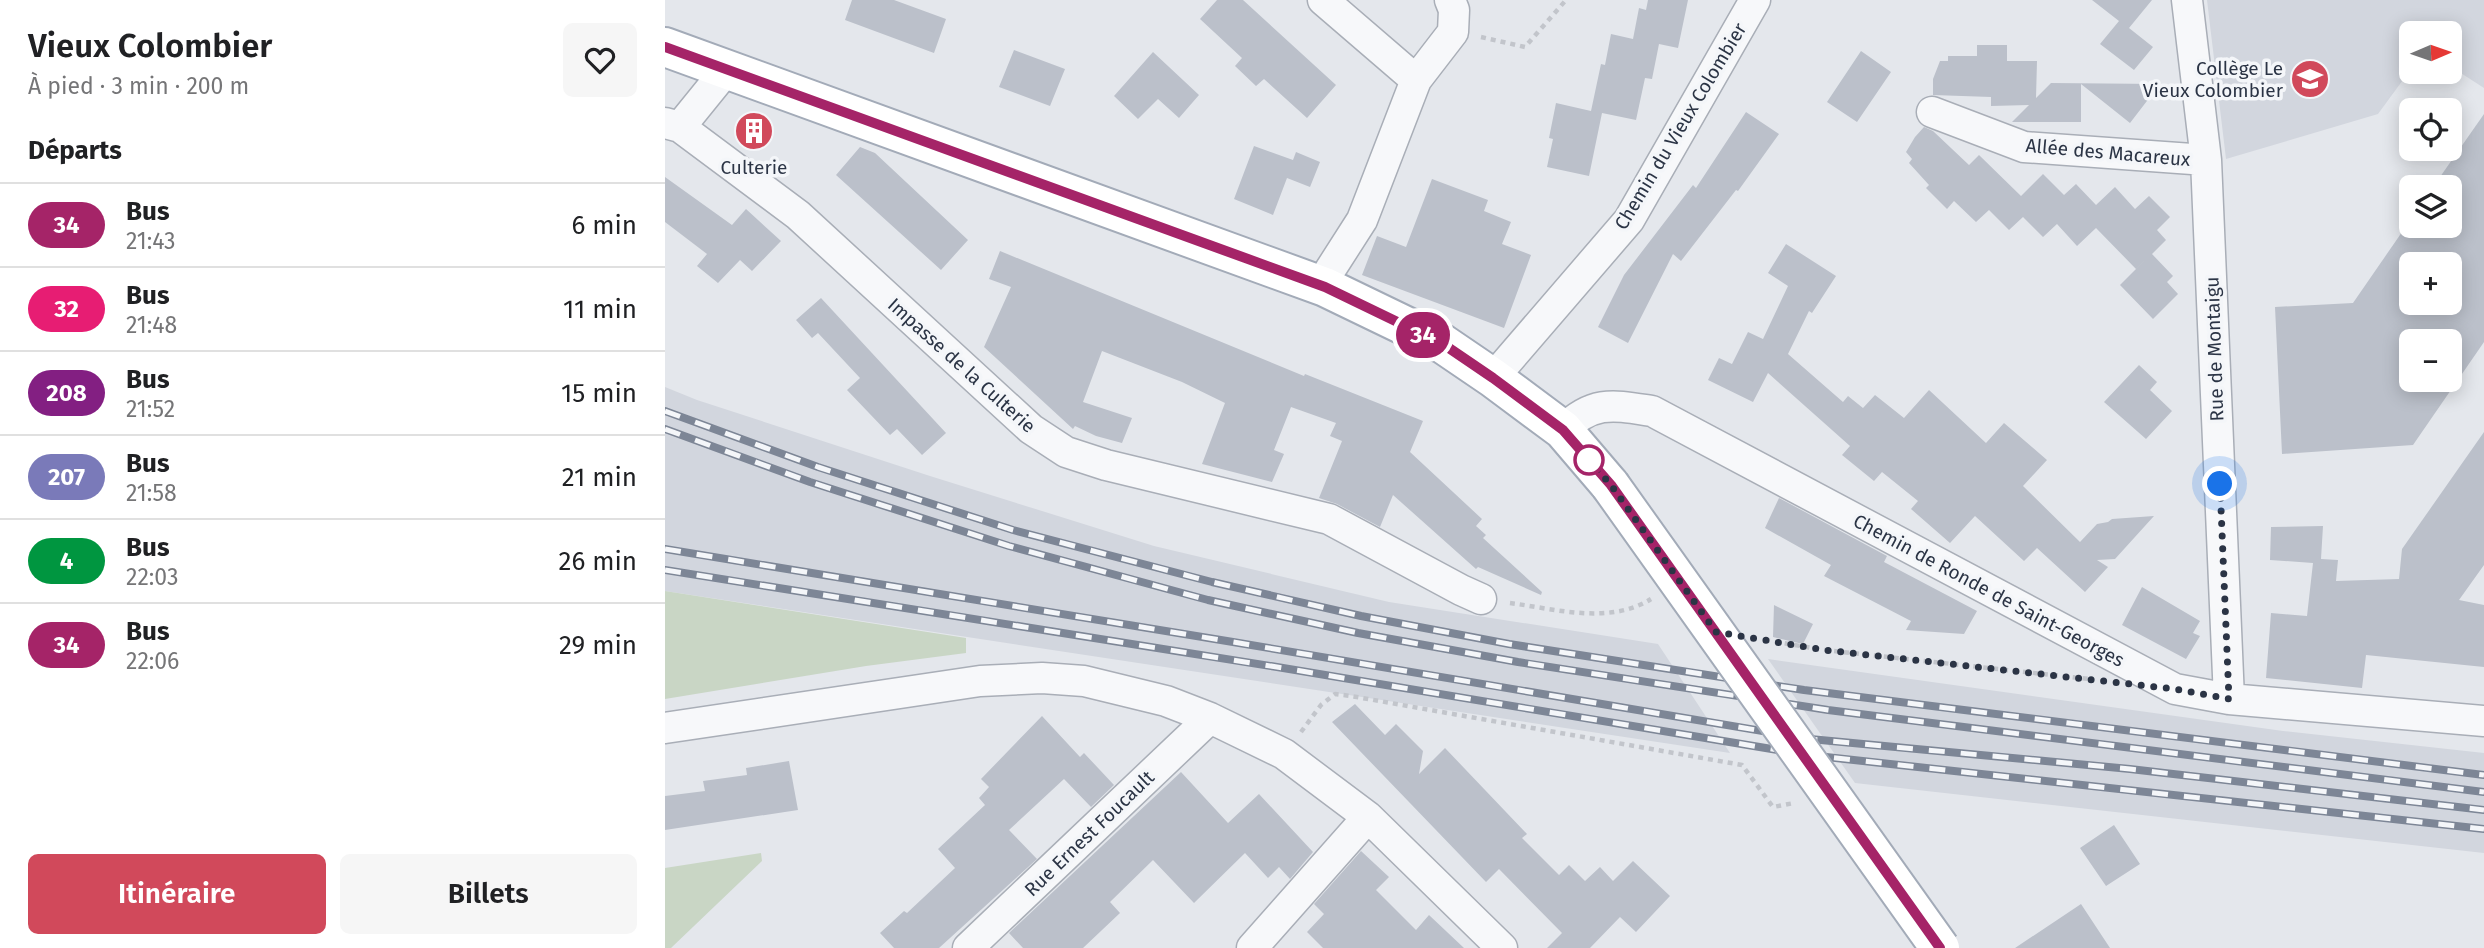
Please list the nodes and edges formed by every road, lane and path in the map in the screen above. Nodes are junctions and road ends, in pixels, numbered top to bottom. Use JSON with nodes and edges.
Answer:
{"nodes":[{"id":1,"x":1323,"y":0,"type":"edge"},
{"id":2,"x":1450,"y":0,"type":"edge"},
{"id":3,"x":1566,"y":0,"type":"edge"},
{"id":4,"x":1755,"y":0,"type":"edge"},
{"id":5,"x":2187,"y":0,"type":"edge"},
{"id":6,"x":1453,"y":32,"type":"junction"},
{"id":7,"x":665,"y":47,"type":"edge"},
{"id":8,"x":727,"y":69,"type":"junction"},
{"id":9,"x":1416,"y":80,"type":"junction"},
{"id":10,"x":1933,"y":112,"type":"dead end"},
{"id":11,"x":673,"y":125,"type":"edge"},
{"id":12,"x":2206,"y":160,"type":"junction"},
{"id":13,"x":1325,"y":287,"type":"junction"},
{"id":14,"x":1493,"y":378,"type":"junction"},
{"id":15,"x":1563,"y":430,"type":"junction"},
{"id":16,"x":1481,"y":599,"type":"joint"},
{"id":17,"x":1643,"y":604,"type":"dead end"},
{"id":18,"x":1716,"y":632,"type":"junction"},
{"id":19,"x":2094,"y":680,"type":"dead end"},
{"id":20,"x":2229,"y":699,"type":"junction"},
{"id":21,"x":1210,"y":718,"type":"junction"},
{"id":22,"x":2484,"y":721,"type":"edge"},
{"id":23,"x":665,"y":728,"type":"edge"},
{"id":24,"x":1285,"y":754,"type":"junction"},
{"id":25,"x":1773,"y":807,"type":"dead end"},
{"id":26,"x":1368,"y":817,"type":"junction"},
{"id":27,"x":968,"y":948,"type":"edge"},
{"id":28,"x":1252,"y":948,"type":"edge"},
{"id":29,"x":1502,"y":948,"type":"edge"},
{"id":30,"x":1940,"y":948,"type":"edge"}],
"edges":[{"from":1,"to":9,"type":"street"},
{"from":2,"to":6,"type":"street"},
{"from":3,"to":6,"type":"path"},
{"from":4,"to":14,"type":"street","name":"Chemin du Vieux Colombier"},
{"from":5,"to":12,"type":"street","name":"Rue de Montaigu"},
{"from":6,"to":9,"type":"street"},
{"from":7,"to":8,"type":"main road"},
{"from":8,"to":11,"type":"street","name":"Impasse de la Culterie"},
{"from":8,"to":13,"type":"main road"},
{"from":9,"to":13,"type":"street"},
{"from":10,"to":12,"type":"street","name":"Allée des Macareux"},
{"from":11,"to":16,"type":"street","name":"Impasse de la Culterie"},
{"from":12,"to":20,"type":"street","name":"Rue de Montaigu"},
{"from":13,"to":14,"type":"main road"},
{"from":14,"to":15,"type":"main road"},
{"from":15,"to":18,"type":"main road","bridge":true},
{"from":15,"to":20,"type":"street","name":"Chemin de Ronde de Saint-Georges"},
{"from":16,"to":17,"type":"path"},
{"from":18,"to":19,"type":"path"},
{"from":18,"to":30,"type":"main road","bridge":true},
{"from":20,"to":22,"type":"street","name":"Chemin de Ronde de Saint-Georges"},
{"from":21,"to":23,"type":"street"},
{"from":21,"to":24,"type":"street"},
{"from":21,"to":27,"type":"street","name":"Rue Ernest Foucault"},
{"from":24,"to":25,"type":"path"},
{"from":24,"to":26,"type":"street"},
{"from":26,"to":28,"type":"street"},
{"from":26,"to":29,"type":"street"}]}
